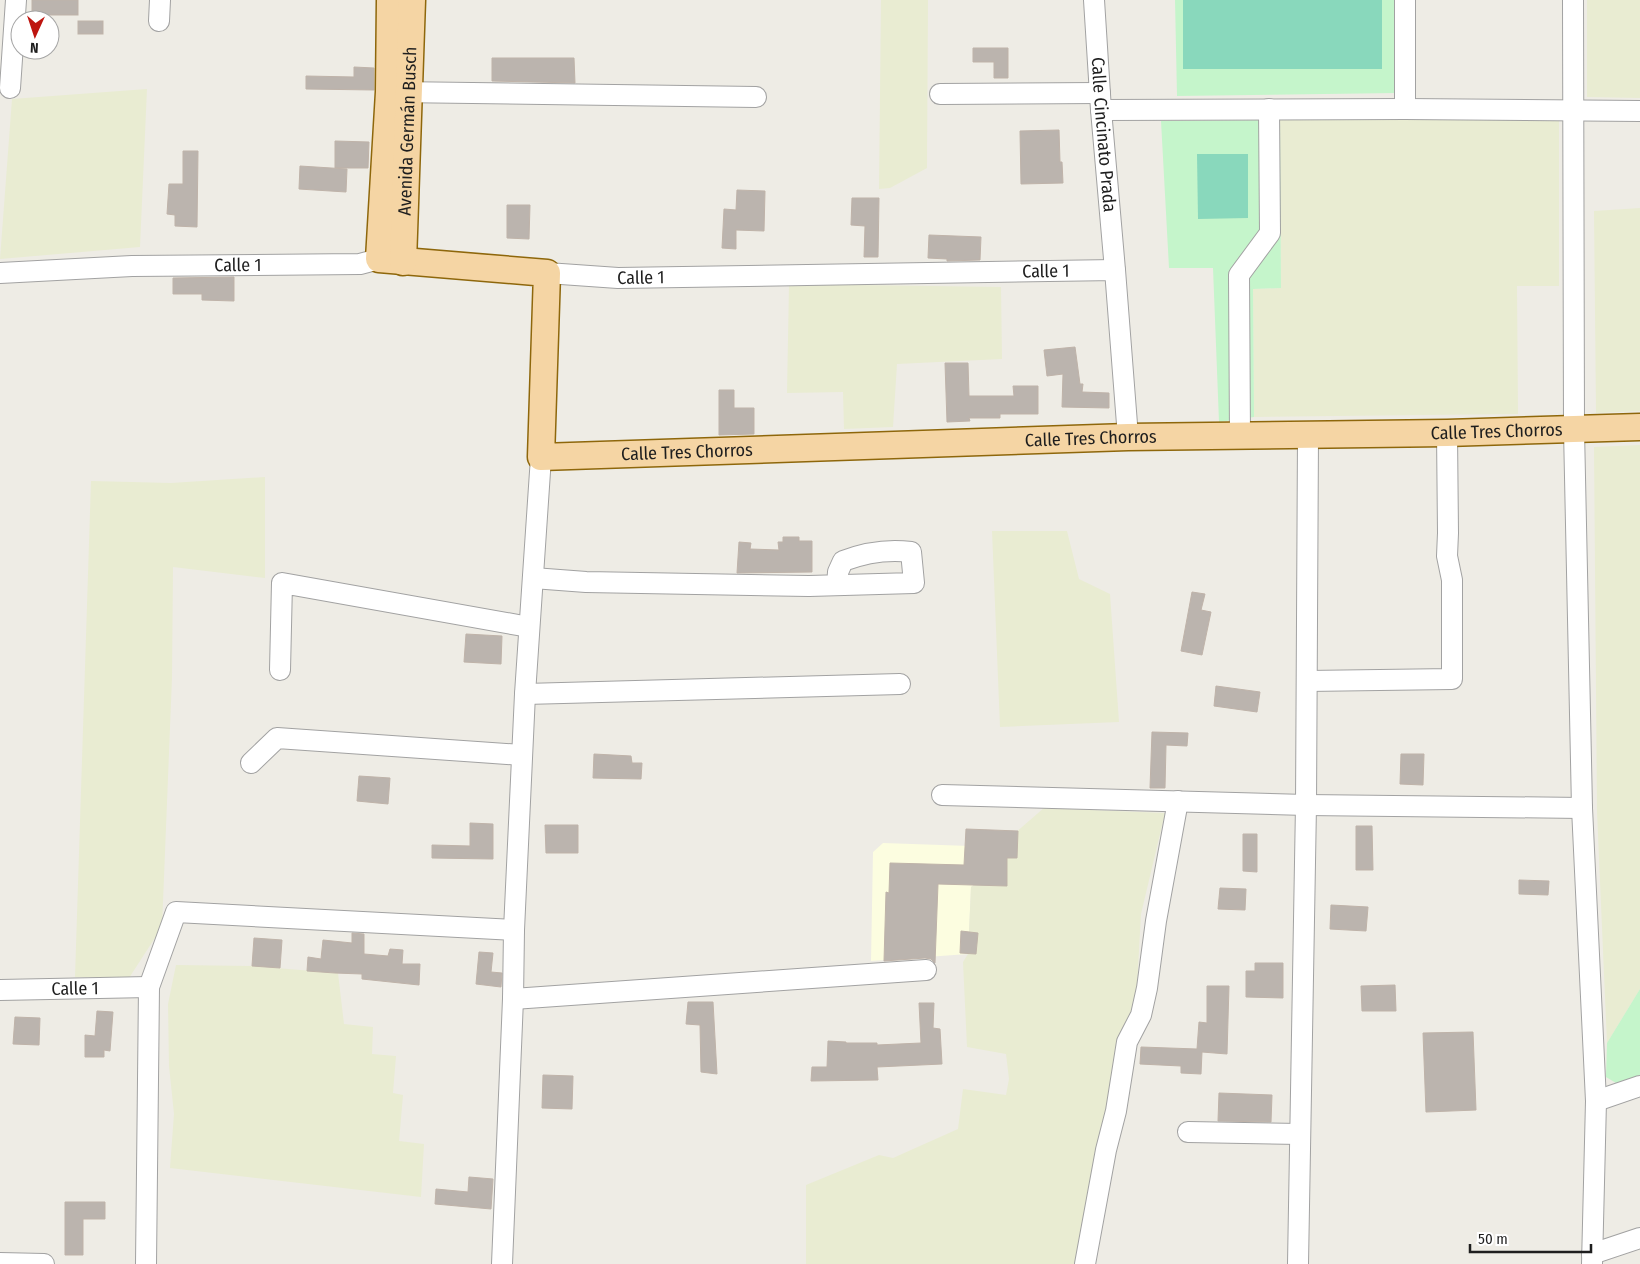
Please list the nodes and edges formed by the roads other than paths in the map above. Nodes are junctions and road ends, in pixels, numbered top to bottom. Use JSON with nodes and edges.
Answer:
{"nodes":[{"id":1,"x":16,"y":0,"type":"edge"},
{"id":2,"x":160,"y":0,"type":"edge"},
{"id":3,"x":390,"y":0,"type":"edge"},
{"id":4,"x":412,"y":0,"type":"edge"},
{"id":5,"x":1094,"y":0,"type":"edge"},
{"id":6,"x":1405,"y":0,"type":"edge"},
{"id":7,"x":1573,"y":0,"type":"edge"},
{"id":8,"x":159,"y":21,"type":"dead end"},
{"id":9,"x":10,"y":88,"type":"dead end"},
{"id":10,"x":399,"y":92,"type":"junction"},
{"id":11,"x":940,"y":94,"type":"dead end"},
{"id":12,"x":756,"y":97,"type":"dead end"},
{"id":13,"x":1100,"y":101,"type":"junction"},
{"id":14,"x":1269,"y":109,"type":"junction"},
{"id":15,"x":1406,"y":109,"type":"junction"},
{"id":16,"x":1572,"y":110,"type":"junction"},
{"id":17,"x":1640,"y":111,"type":"edge"},
{"id":18,"x":391,"y":260,"type":"junction"},
{"id":19,"x":1115,"y":270,"type":"junction"},
{"id":20,"x":0,"y":273,"type":"edge"},
{"id":21,"x":547,"y":273,"type":"junction"},
{"id":22,"x":1640,"y":427,"type":"edge"},
{"id":23,"x":1574,"y":430,"type":"junction"},
{"id":24,"x":1447,"y":433,"type":"junction"},
{"id":25,"x":1240,"y":436,"type":"junction"},
{"id":26,"x":1308,"y":436,"type":"junction"},
{"id":27,"x":1128,"y":437,"type":"junction"},
{"id":28,"x":542,"y":457,"type":"junction"},
{"id":29,"x":533,"y":578,"type":"junction"},
{"id":30,"x":837,"y":585,"type":"dead end"},
{"id":31,"x":530,"y":627,"type":"junction"},
{"id":32,"x":280,"y":670,"type":"dead end"},
{"id":33,"x":1306,"y":681,"type":"junction"},
{"id":34,"x":900,"y":684,"type":"dead end"},
{"id":35,"x":525,"y":694,"type":"junction"},
{"id":36,"x":522,"y":755,"type":"junction"},
{"id":37,"x":251,"y":763,"type":"dead end"},
{"id":38,"x":942,"y":795,"type":"dead end"},
{"id":39,"x":1178,"y":801,"type":"junction"},
{"id":40,"x":1306,"y":805,"type":"junction"},
{"id":41,"x":1582,"y":808,"type":"junction"},
{"id":42,"x":514,"y":930,"type":"junction"},
{"id":43,"x":926,"y":970,"type":"dead end"},
{"id":44,"x":149,"y":987,"type":"junction"},
{"id":45,"x":0,"y":990,"type":"edge"},
{"id":46,"x":512,"y":999,"type":"junction"},
{"id":47,"x":1640,"y":1086,"type":"edge"},
{"id":48,"x":1596,"y":1101,"type":"junction"},
{"id":49,"x":1188,"y":1132,"type":"dead end"},
{"id":50,"x":1300,"y":1134,"type":"junction"},
{"id":51,"x":1640,"y":1238,"type":"edge"},
{"id":52,"x":1592,"y":1259,"type":"edge"},
{"id":53,"x":0,"y":1263,"type":"edge"},
{"id":54,"x":44,"y":1264,"type":"edge"},
{"id":55,"x":146,"y":1264,"type":"edge"},
{"id":56,"x":502,"y":1264,"type":"edge"},
{"id":57,"x":1085,"y":1264,"type":"edge"},
{"id":58,"x":1298,"y":1264,"type":"edge"}],
"edges":[{"from":1,"to":9,"type":"street"},
{"from":2,"to":8,"type":"street"},
{"from":3,"to":10,"type":"main road","name":"Avenida Germán Busch"},
{"from":4,"to":10,"type":"main road","name":"Avenida Germán Busch"},
{"from":5,"to":13,"type":"street","name":"Calle Cincinato Prada"},
{"from":6,"to":15,"type":"street"},
{"from":7,"to":16,"type":"street"},
{"from":10,"to":12,"type":"street"},
{"from":10,"to":18,"type":"main road","name":"Avenida Germán Busch"},
{"from":11,"to":13,"type":"street"},
{"from":13,"to":14,"type":"street"},
{"from":13,"to":19,"type":"street","name":"Calle Cincinato Prada"},
{"from":14,"to":15,"type":"street"},
{"from":14,"to":25,"type":"street"},
{"from":15,"to":16,"type":"street"},
{"from":16,"to":17,"type":"street"},
{"from":16,"to":23,"type":"street"},
{"from":18,"to":20,"type":"street","name":"Calle 1"},
{"from":18,"to":21,"type":"main road","name":"Calle 1"},
{"from":19,"to":21,"type":"street","name":"Calle 1"},
{"from":19,"to":27,"type":"street"},
{"from":21,"to":28,"type":"main road"},
{"from":22,"to":23,"type":"main road","name":"Calle Tres Chorros"},
{"from":23,"to":24,"type":"main road","name":"Calle Tres Chorros"},
{"from":23,"to":41,"type":"street"},
{"from":24,"to":26,"type":"main road","name":"Calle Tres Chorros"},
{"from":24,"to":33,"type":"street"},
{"from":25,"to":26,"type":"main road","name":"Calle Tres Chorros"},
{"from":25,"to":27,"type":"main road","name":"Calle Tres Chorros"},
{"from":26,"to":33,"type":"street"},
{"from":27,"to":28,"type":"main road","name":"Calle Tres Chorros"},
{"from":28,"to":29,"type":"street"},
{"from":29,"to":30,"type":"street"},
{"from":29,"to":31,"type":"street"},
{"from":31,"to":32,"type":"street"},
{"from":31,"to":35,"type":"street"},
{"from":33,"to":40,"type":"street"},
{"from":34,"to":35,"type":"street"},
{"from":35,"to":36,"type":"street"},
{"from":36,"to":37,"type":"street"},
{"from":36,"to":42,"type":"street"},
{"from":38,"to":39,"type":"street"},
{"from":39,"to":40,"type":"street"},
{"from":39,"to":57,"type":"street"},
{"from":40,"to":41,"type":"street"},
{"from":40,"to":50,"type":"street"},
{"from":41,"to":48,"type":"street"},
{"from":42,"to":44,"type":"street"},
{"from":42,"to":46,"type":"street"},
{"from":43,"to":46,"type":"street"},
{"from":44,"to":45,"type":"street","name":"Calle 1"},
{"from":44,"to":55,"type":"street"},
{"from":46,"to":56,"type":"street"},
{"from":47,"to":48,"type":"street"},
{"from":48,"to":52,"type":"street"},
{"from":49,"to":50,"type":"street"},
{"from":50,"to":58,"type":"street"},
{"from":51,"to":52,"type":"street"},
{"from":53,"to":54,"type":"street"}]}
